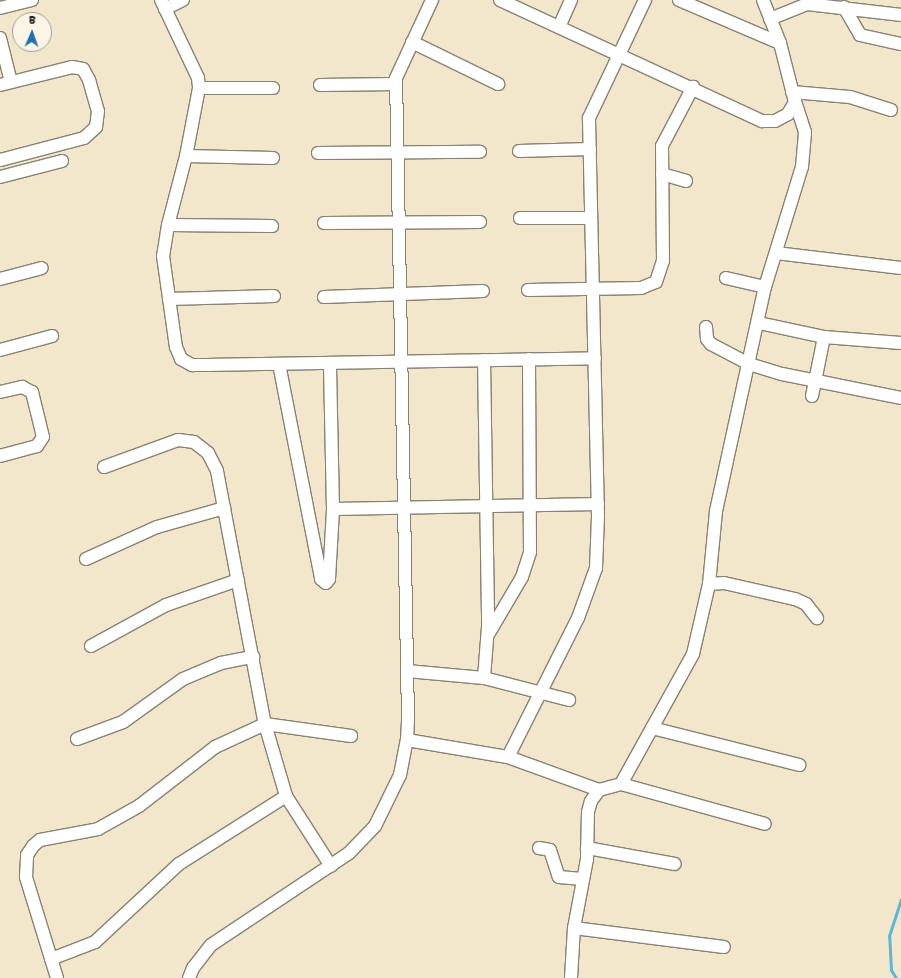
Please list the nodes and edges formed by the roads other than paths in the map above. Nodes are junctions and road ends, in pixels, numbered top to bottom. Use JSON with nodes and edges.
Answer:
{"nodes":[{"id":1,"x":32,"y":0,"type":"edge"},
{"id":2,"x":183,"y":0,"type":"edge"},
{"id":3,"x":432,"y":0,"type":"edge"},
{"id":4,"x":500,"y":0,"type":"edge"},
{"id":5,"x":571,"y":0,"type":"edge"},
{"id":6,"x":645,"y":0,"type":"edge"},
{"id":7,"x":679,"y":0,"type":"edge"},
{"id":8,"x":763,"y":0,"type":"edge"},
{"id":9,"x":163,"y":4,"type":"edge"},
{"id":10,"x":844,"y":7,"type":"junction"},
{"id":11,"x":0,"y":8,"type":"edge"},
{"id":12,"x":901,"y":15,"type":"edge"},
{"id":13,"x":770,"y":19,"type":"junction"},
{"id":14,"x":558,"y":27,"type":"junction"},
{"id":15,"x":0,"y":38,"type":"edge"},
{"id":16,"x":412,"y":42,"type":"junction"},
{"id":17,"x":780,"y":43,"type":"junction"},
{"id":18,"x":901,"y":44,"type":"edge"},
{"id":19,"x":618,"y":54,"type":"junction"},
{"id":20,"x":6,"y":84,"type":"edge"},
{"id":21,"x":396,"y":84,"type":"junction"},
{"id":22,"x":498,"y":84,"type":"dead end"},
{"id":23,"x":320,"y":85,"type":"dead end"},
{"id":24,"x":200,"y":88,"type":"junction"},
{"id":25,"x":273,"y":88,"type":"dead end"},
{"id":26,"x":693,"y":88,"type":"junction"},
{"id":27,"x":794,"y":97,"type":"junction"},
{"id":28,"x":891,"y":110,"type":"dead end"},
{"id":29,"x":590,"y":149,"type":"junction"},
{"id":30,"x":519,"y":151,"type":"dead end"},
{"id":31,"x":480,"y":152,"type":"dead end"},
{"id":32,"x":318,"y":153,"type":"dead end"},
{"id":33,"x":397,"y":153,"type":"junction"},
{"id":34,"x":186,"y":156,"type":"junction"},
{"id":35,"x":273,"y":158,"type":"dead end"},
{"id":36,"x":0,"y":160,"type":"edge"},
{"id":37,"x":62,"y":161,"type":"dead end"},
{"id":38,"x":662,"y":174,"type":"junction"},
{"id":39,"x":0,"y":177,"type":"edge"},
{"id":40,"x":686,"y":181,"type":"dead end"},
{"id":41,"x":520,"y":218,"type":"dead end"},
{"id":42,"x":591,"y":218,"type":"junction"},
{"id":43,"x":398,"y":222,"type":"junction"},
{"id":44,"x":480,"y":222,"type":"dead end"},
{"id":45,"x":324,"y":223,"type":"dead end"},
{"id":46,"x":168,"y":225,"type":"junction"},
{"id":47,"x":272,"y":226,"type":"dead end"},
{"id":48,"x":776,"y":253,"type":"junction"},
{"id":49,"x":42,"y":268,"type":"dead end"},
{"id":50,"x":901,"y":268,"type":"edge"},
{"id":51,"x":726,"y":278,"type":"dead end"},
{"id":52,"x":0,"y":279,"type":"edge"},
{"id":53,"x":765,"y":287,"type":"junction"},
{"id":54,"x":593,"y":288,"type":"junction"},
{"id":55,"x":528,"y":290,"type":"dead end"},
{"id":56,"x":483,"y":291,"type":"dead end"},
{"id":57,"x":400,"y":295,"type":"junction"},
{"id":58,"x":274,"y":296,"type":"dead end"},
{"id":59,"x":324,"y":296,"type":"dead end"},
{"id":60,"x":169,"y":299,"type":"junction"},
{"id":61,"x":759,"y":323,"type":"junction"},
{"id":62,"x":706,"y":327,"type":"dead end"},
{"id":63,"x":52,"y":336,"type":"dead end"},
{"id":64,"x":824,"y":337,"type":"junction"},
{"id":65,"x":901,"y":343,"type":"edge"},
{"id":66,"x":0,"y":350,"type":"edge"},
{"id":67,"x":595,"y":358,"type":"junction"},
{"id":68,"x":529,"y":359,"type":"junction"},
{"id":69,"x":484,"y":360,"type":"junction"},
{"id":70,"x":401,"y":361,"type":"junction"},
{"id":71,"x":330,"y":363,"type":"junction"},
{"id":72,"x":280,"y":364,"type":"junction"},
{"id":73,"x":749,"y":364,"type":"junction"},
{"id":74,"x":816,"y":380,"type":"junction"},
{"id":75,"x":0,"y":392,"type":"edge"},
{"id":76,"x":812,"y":396,"type":"dead end"},
{"id":77,"x":901,"y":398,"type":"edge"},
{"id":78,"x":0,"y":456,"type":"edge"},
{"id":79,"x":104,"y":467,"type":"dead end"},
{"id":80,"x":598,"y":504,"type":"junction"},
{"id":81,"x":530,"y":505,"type":"junction"},
{"id":82,"x":486,"y":506,"type":"junction"},
{"id":83,"x":224,"y":508,"type":"junction"},
{"id":84,"x":404,"y":508,"type":"junction"},
{"id":85,"x":333,"y":509,"type":"junction"},
{"id":86,"x":86,"y":559,"type":"dead end"},
{"id":87,"x":238,"y":580,"type":"junction"},
{"id":88,"x":709,"y":584,"type":"junction"},
{"id":89,"x":817,"y":618,"type":"dead end"},
{"id":90,"x":488,"y":634,"type":"junction"},
{"id":91,"x":91,"y":646,"type":"dead end"},
{"id":92,"x":253,"y":657,"type":"junction"},
{"id":93,"x":407,"y":671,"type":"junction"},
{"id":94,"x":484,"y":678,"type":"junction"},
{"id":95,"x":540,"y":693,"type":"junction"},
{"id":96,"x":569,"y":700,"type":"dead end"},
{"id":97,"x":265,"y":724,"type":"junction"},
{"id":98,"x":652,"y":728,"type":"junction"},
{"id":99,"x":351,"y":736,"type":"dead end"},
{"id":100,"x":76,"y":739,"type":"dead end"},
{"id":101,"x":408,"y":740,"type":"junction"},
{"id":102,"x":508,"y":757,"type":"junction"},
{"id":103,"x":799,"y":765,"type":"dead end"},
{"id":104,"x":621,"y":784,"type":"junction"},
{"id":105,"x":599,"y":790,"type":"junction"},
{"id":106,"x":286,"y":796,"type":"junction"},
{"id":107,"x":765,"y":824,"type":"dead end"},
{"id":108,"x":539,"y":848,"type":"dead end"},
{"id":109,"x":587,"y":848,"type":"junction"},
{"id":110,"x":675,"y":864,"type":"dead end"},
{"id":111,"x":331,"y":866,"type":"junction"},
{"id":112,"x":582,"y":879,"type":"junction"},
{"id":113,"x":574,"y":928,"type":"junction"},
{"id":114,"x":724,"y":947,"type":"dead end"},
{"id":115,"x":51,"y":959,"type":"junction"},
{"id":116,"x":57,"y":978,"type":"edge"},
{"id":117,"x":189,"y":978,"type":"edge"},
{"id":118,"x":572,"y":978,"type":"edge"}],
"edges":[{"from":1,"to":11,"type":"street"},
{"from":2,"to":9,"type":"street"},
{"from":3,"to":16,"type":"street"},
{"from":4,"to":14,"type":"street"},
{"from":5,"to":14,"type":"street"},
{"from":6,"to":19,"type":"street"},
{"from":7,"to":17,"type":"street"},
{"from":8,"to":13,"type":"street"},
{"from":9,"to":24,"type":"street"},
{"from":10,"to":12,"type":"street"},
{"from":10,"to":13,"type":"street"},
{"from":10,"to":18,"type":"street"},
{"from":13,"to":17,"type":"street"},
{"from":14,"to":19,"type":"street"},
{"from":15,"to":20,"type":"street"},
{"from":16,"to":21,"type":"street"},
{"from":16,"to":22,"type":"street"},
{"from":17,"to":27,"type":"street"},
{"from":19,"to":26,"type":"street"},
{"from":19,"to":29,"type":"street"},
{"from":20,"to":36,"type":"street"},
{"from":21,"to":23,"type":"street"},
{"from":21,"to":33,"type":"street"},
{"from":24,"to":25,"type":"street"},
{"from":24,"to":34,"type":"street"},
{"from":26,"to":27,"type":"street"},
{"from":26,"to":38,"type":"street"},
{"from":27,"to":28,"type":"street"},
{"from":27,"to":48,"type":"street"},
{"from":29,"to":30,"type":"street"},
{"from":29,"to":42,"type":"street"},
{"from":31,"to":33,"type":"street"},
{"from":32,"to":33,"type":"street"},
{"from":33,"to":43,"type":"street"},
{"from":34,"to":35,"type":"street"},
{"from":34,"to":46,"type":"street"},
{"from":37,"to":39,"type":"street"},
{"from":38,"to":40,"type":"street"},
{"from":38,"to":54,"type":"street"},
{"from":41,"to":42,"type":"street"},
{"from":42,"to":54,"type":"street"},
{"from":43,"to":44,"type":"street"},
{"from":43,"to":45,"type":"street"},
{"from":43,"to":57,"type":"street"},
{"from":46,"to":47,"type":"street"},
{"from":46,"to":60,"type":"street"},
{"from":48,"to":50,"type":"street"},
{"from":48,"to":53,"type":"street"},
{"from":49,"to":52,"type":"street"},
{"from":51,"to":53,"type":"street"},
{"from":53,"to":61,"type":"street"},
{"from":54,"to":55,"type":"street"},
{"from":54,"to":67,"type":"street"},
{"from":56,"to":57,"type":"street"},
{"from":57,"to":59,"type":"street"},
{"from":57,"to":70,"type":"street"},
{"from":58,"to":60,"type":"street"},
{"from":60,"to":72,"type":"street"},
{"from":61,"to":64,"type":"street"},
{"from":61,"to":73,"type":"street"},
{"from":62,"to":73,"type":"street"},
{"from":63,"to":66,"type":"street"},
{"from":64,"to":65,"type":"street"},
{"from":64,"to":74,"type":"street"},
{"from":67,"to":68,"type":"street"},
{"from":67,"to":80,"type":"street"},
{"from":68,"to":69,"type":"street"},
{"from":68,"to":81,"type":"street"},
{"from":69,"to":70,"type":"street"},
{"from":69,"to":82,"type":"street"},
{"from":70,"to":71,"type":"street"},
{"from":70,"to":84,"type":"street"},
{"from":71,"to":72,"type":"street"},
{"from":71,"to":85,"type":"street"},
{"from":72,"to":85,"type":"street"},
{"from":73,"to":74,"type":"street"},
{"from":73,"to":88,"type":"street"},
{"from":74,"to":76,"type":"street"},
{"from":74,"to":77,"type":"street"},
{"from":75,"to":78,"type":"street"},
{"from":79,"to":83,"type":"street"},
{"from":80,"to":81,"type":"street"},
{"from":80,"to":95,"type":"street"},
{"from":81,"to":82,"type":"street"},
{"from":81,"to":90,"type":"street"},
{"from":82,"to":84,"type":"street"},
{"from":82,"to":90,"type":"street"},
{"from":83,"to":86,"type":"street"},
{"from":83,"to":87,"type":"street"},
{"from":84,"to":85,"type":"street"},
{"from":84,"to":93,"type":"street"},
{"from":87,"to":91,"type":"street"},
{"from":87,"to":92,"type":"street"},
{"from":88,"to":89,"type":"street"},
{"from":88,"to":98,"type":"street"},
{"from":90,"to":94,"type":"street"},
{"from":92,"to":97,"type":"street"},
{"from":92,"to":100,"type":"street"},
{"from":93,"to":94,"type":"street"},
{"from":93,"to":101,"type":"street"},
{"from":94,"to":95,"type":"street"},
{"from":95,"to":96,"type":"street"},
{"from":95,"to":102,"type":"street"},
{"from":97,"to":99,"type":"street"},
{"from":97,"to":106,"type":"street"},
{"from":97,"to":115,"type":"street"},
{"from":98,"to":103,"type":"street"},
{"from":98,"to":104,"type":"street"},
{"from":101,"to":102,"type":"street"},
{"from":101,"to":111,"type":"street"},
{"from":102,"to":105,"type":"street"},
{"from":104,"to":105,"type":"street"},
{"from":104,"to":107,"type":"street"},
{"from":105,"to":109,"type":"street"},
{"from":106,"to":111,"type":"street"},
{"from":106,"to":115,"type":"street"},
{"from":108,"to":112,"type":"street"},
{"from":109,"to":110,"type":"street"},
{"from":109,"to":112,"type":"street"},
{"from":111,"to":117,"type":"street"},
{"from":112,"to":113,"type":"street"},
{"from":113,"to":114,"type":"street"},
{"from":113,"to":118,"type":"street"},
{"from":115,"to":116,"type":"street"}]}
